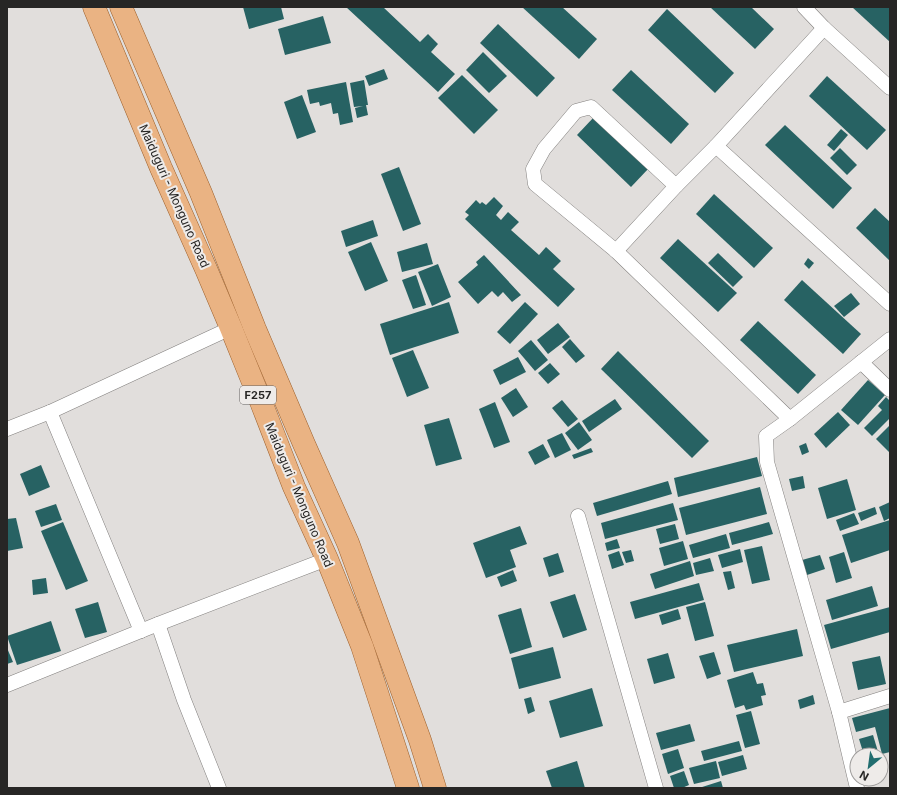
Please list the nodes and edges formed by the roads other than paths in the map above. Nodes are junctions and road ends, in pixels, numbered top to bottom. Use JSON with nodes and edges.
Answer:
{"nodes":[{"id":1,"x":94,"y":7,"type":"edge"},
{"id":2,"x":122,"y":7,"type":"edge"},
{"id":3,"x":804,"y":7,"type":"edge"},
{"id":4,"x":824,"y":28,"type":"junction"},
{"id":5,"x":890,"y":88,"type":"edge"},
{"id":6,"x":716,"y":146,"type":"junction"},
{"id":7,"x":676,"y":186,"type":"junction"},
{"id":8,"x":616,"y":250,"type":"junction"},
{"id":9,"x":890,"y":304,"type":"edge"},
{"id":10,"x":231,"y":328,"type":"junction"},
{"id":11,"x":890,"y":339,"type":"edge"},
{"id":12,"x":861,"y":362,"type":"junction"},
{"id":13,"x":890,"y":390,"type":"edge"},
{"id":14,"x":50,"y":412,"type":"junction"},
{"id":15,"x":790,"y":419,"type":"junction"},
{"id":16,"x":7,"y":429,"type":"edge"},
{"id":17,"x":578,"y":516,"type":"dead end"},
{"id":18,"x":327,"y":559,"type":"junction"},
{"id":19,"x":158,"y":624,"type":"junction"},
{"id":20,"x":141,"y":630,"type":"junction"},
{"id":21,"x":7,"y":685,"type":"edge"},
{"id":22,"x":890,"y":696,"type":"edge"},
{"id":23,"x":839,"y":712,"type":"junction"},
{"id":24,"x":219,"y":788,"type":"edge"},
{"id":25,"x":408,"y":788,"type":"edge"},
{"id":26,"x":435,"y":788,"type":"edge"},
{"id":27,"x":656,"y":788,"type":"edge"},
{"id":28,"x":856,"y":788,"type":"edge"}],
"edges":[{"from":1,"to":10,"type":"main road","name":"Maiduguri - Monguno Road","number":"F257"},
{"from":2,"to":26,"type":"main road","name":"Maiduguri - Monguno Road","number":"F257"},
{"from":3,"to":4,"type":"street"},
{"from":4,"to":5,"type":"street"},
{"from":4,"to":6,"type":"street"},
{"from":6,"to":7,"type":"street"},
{"from":6,"to":9,"type":"street"},
{"from":7,"to":8,"type":"street"},
{"from":7,"to":8,"type":"street"},
{"from":8,"to":15,"type":"street"},
{"from":10,"to":14,"type":"street"},
{"from":10,"to":18,"type":"main road","name":"Maiduguri - Monguno Road","number":"F257"},
{"from":11,"to":12,"type":"street"},
{"from":12,"to":13,"type":"street"},
{"from":12,"to":15,"type":"street"},
{"from":14,"to":16,"type":"street"},
{"from":14,"to":20,"type":"street"},
{"from":15,"to":23,"type":"street"},
{"from":17,"to":27,"type":"street"},
{"from":18,"to":19,"type":"street"},
{"from":18,"to":25,"type":"main road","name":"Maiduguri - Monguno Road","number":"F257"},
{"from":19,"to":20,"type":"street"},
{"from":19,"to":24,"type":"street"},
{"from":20,"to":21,"type":"street"},
{"from":22,"to":23,"type":"street"},
{"from":23,"to":28,"type":"street"}]}
